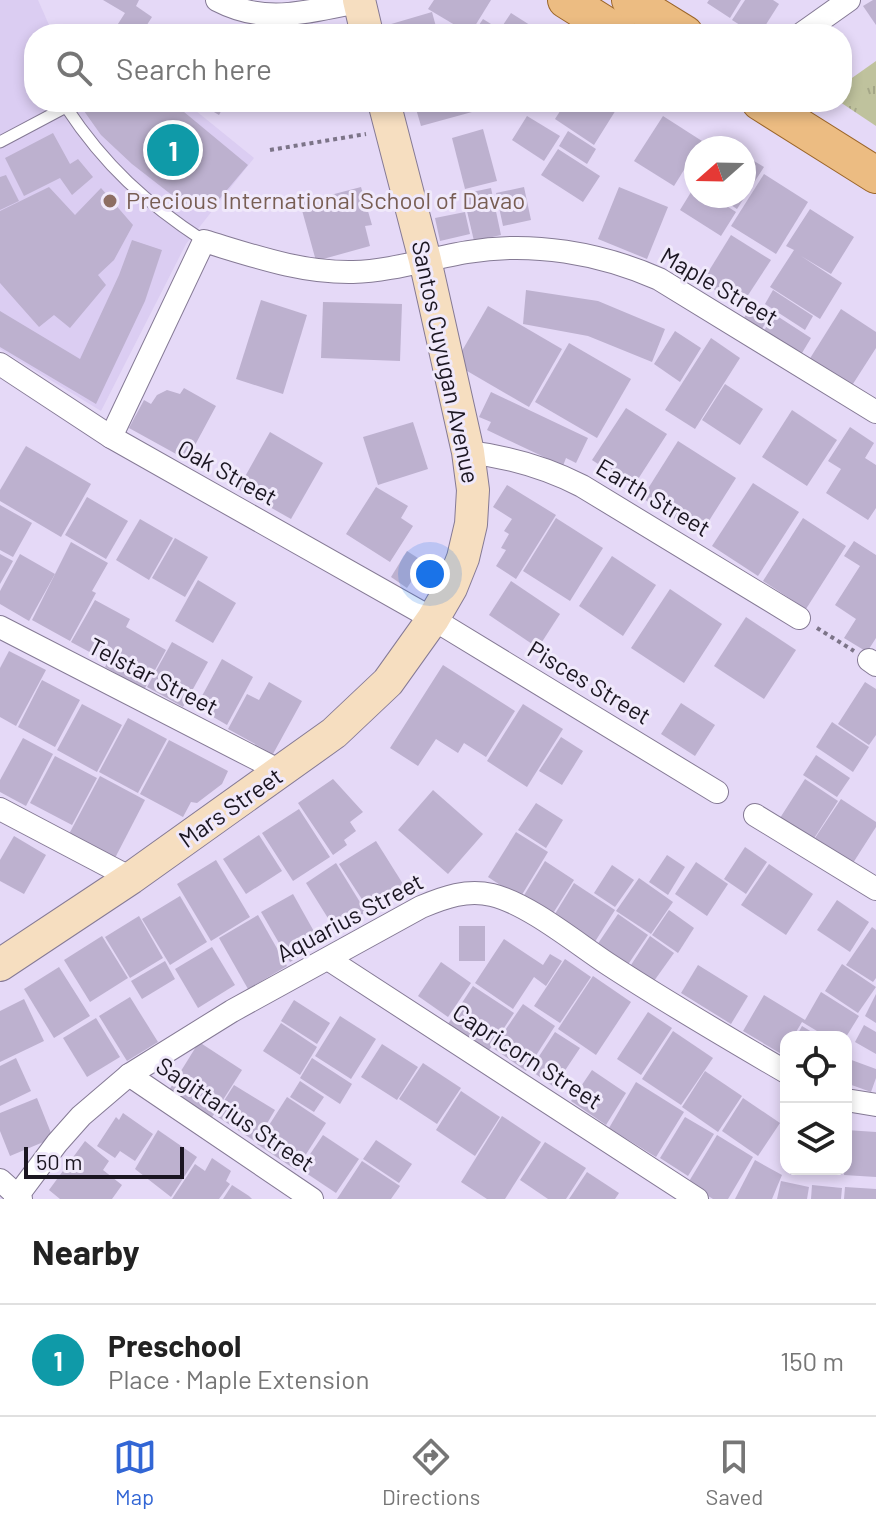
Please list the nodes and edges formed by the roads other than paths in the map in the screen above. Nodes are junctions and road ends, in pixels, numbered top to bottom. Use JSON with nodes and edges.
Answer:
{"nodes":[{"id":1,"x":217,"y":0,"type":"edge"},
{"id":2,"x":566,"y":0,"type":"edge"},
{"id":3,"x":630,"y":0,"type":"edge"},
{"id":4,"x":849,"y":0,"type":"edge"},
{"id":5,"x":359,"y":1,"type":"edge"},
{"id":6,"x":365,"y":24,"type":"edge"},
{"id":7,"x":604,"y":24,"type":"edge"},
{"id":8,"x":669,"y":24,"type":"edge"},
{"id":9,"x":815,"y":24,"type":"edge"},
{"id":10,"x":57,"y":112,"type":"edge"},
{"id":11,"x":69,"y":112,"type":"edge"},
{"id":12,"x":776,"y":112,"type":"edge"},
{"id":13,"x":387,"y":116,"type":"edge"},
{"id":14,"x":0,"y":142,"type":"edge"},
{"id":15,"x":876,"y":175,"type":"edge"},
{"id":16,"x":204,"y":241,"type":"junction"},
{"id":17,"x":425,"y":260,"type":"junction"},
{"id":18,"x":0,"y":364,"type":"edge"},
{"id":19,"x":876,"y":412,"type":"edge"},
{"id":20,"x":111,"y":437,"type":"junction"},
{"id":21,"x":468,"y":452,"type":"junction"},
{"id":22,"x":799,"y":618,"type":"road end"},
{"id":23,"x":433,"y":619,"type":"junction"},
{"id":24,"x":0,"y":627,"type":"edge"},
{"id":25,"x":282,"y":772,"type":"junction"},
{"id":26,"x":717,"y":792,"type":"dead end"},
{"id":27,"x":0,"y":809,"type":"edge"},
{"id":28,"x":755,"y":815,"type":"dead end"},
{"id":29,"x":131,"y":878,"type":"junction"},
{"id":30,"x":876,"y":889,"type":"edge"},
{"id":31,"x":328,"y":959,"type":"junction"},
{"id":32,"x":0,"y":965,"type":"edge"},
{"id":33,"x":780,"y":1068,"type":"edge"},
{"id":34,"x":129,"y":1075,"type":"junction"},
{"id":35,"x":852,"y":1101,"type":"edge"},
{"id":36,"x":876,"y":1105,"type":"edge"},
{"id":37,"x":0,"y":1180,"type":"edge"},
{"id":38,"x":18,"y":1198,"type":"edge"},
{"id":39,"x":312,"y":1199,"type":"edge"},
{"id":40,"x":697,"y":1199,"type":"edge"}],
"edges":[{"from":1,"to":5,"type":"street"},
{"from":2,"to":7,"type":"main road"},
{"from":3,"to":8,"type":"main road"},
{"from":4,"to":9,"type":"street"},
{"from":5,"to":6,"type":"street"},
{"from":10,"to":14,"type":"lane"},
{"from":11,"to":16,"type":"lane"},
{"from":12,"to":15,"type":"main road"},
{"from":13,"to":17,"type":"street","name":"Santos Cuyugan Avenue"},
{"from":16,"to":17,"type":"street","name":"Maple Street"},
{"from":16,"to":20,"type":"street"},
{"from":17,"to":19,"type":"street","name":"Maple Street"},
{"from":17,"to":21,"type":"street","name":"Santos Cuyugan Avenue"},
{"from":18,"to":20,"type":"street","name":"Oak Street"},
{"from":20,"to":23,"type":"street","name":"Oak Street"},
{"from":21,"to":22,"type":"street","name":"Earth Street"},
{"from":21,"to":23,"type":"street","name":"Santos Cuyugan Avenue"},
{"from":23,"to":25,"type":"street","name":"Mars Street"},
{"from":23,"to":26,"type":"street","name":"Pisces Street"},
{"from":24,"to":25,"type":"street","name":"Telstar Street"},
{"from":25,"to":29,"type":"street","name":"Mars Street"},
{"from":27,"to":29,"type":"street"},
{"from":28,"to":30,"type":"street"},
{"from":29,"to":32,"type":"street","name":"Mars Street"},
{"from":31,"to":33,"type":"street","name":"Aquarius Street"},
{"from":31,"to":34,"type":"street","name":"Aquarius Street"},
{"from":31,"to":40,"type":"street","name":"Capricorn Street"},
{"from":34,"to":38,"type":"street","name":"Aquarius Street"},
{"from":34,"to":39,"type":"street","name":"Sagittarius Street"},
{"from":35,"to":36,"type":"street"},
{"from":37,"to":38,"type":"street"}]}
